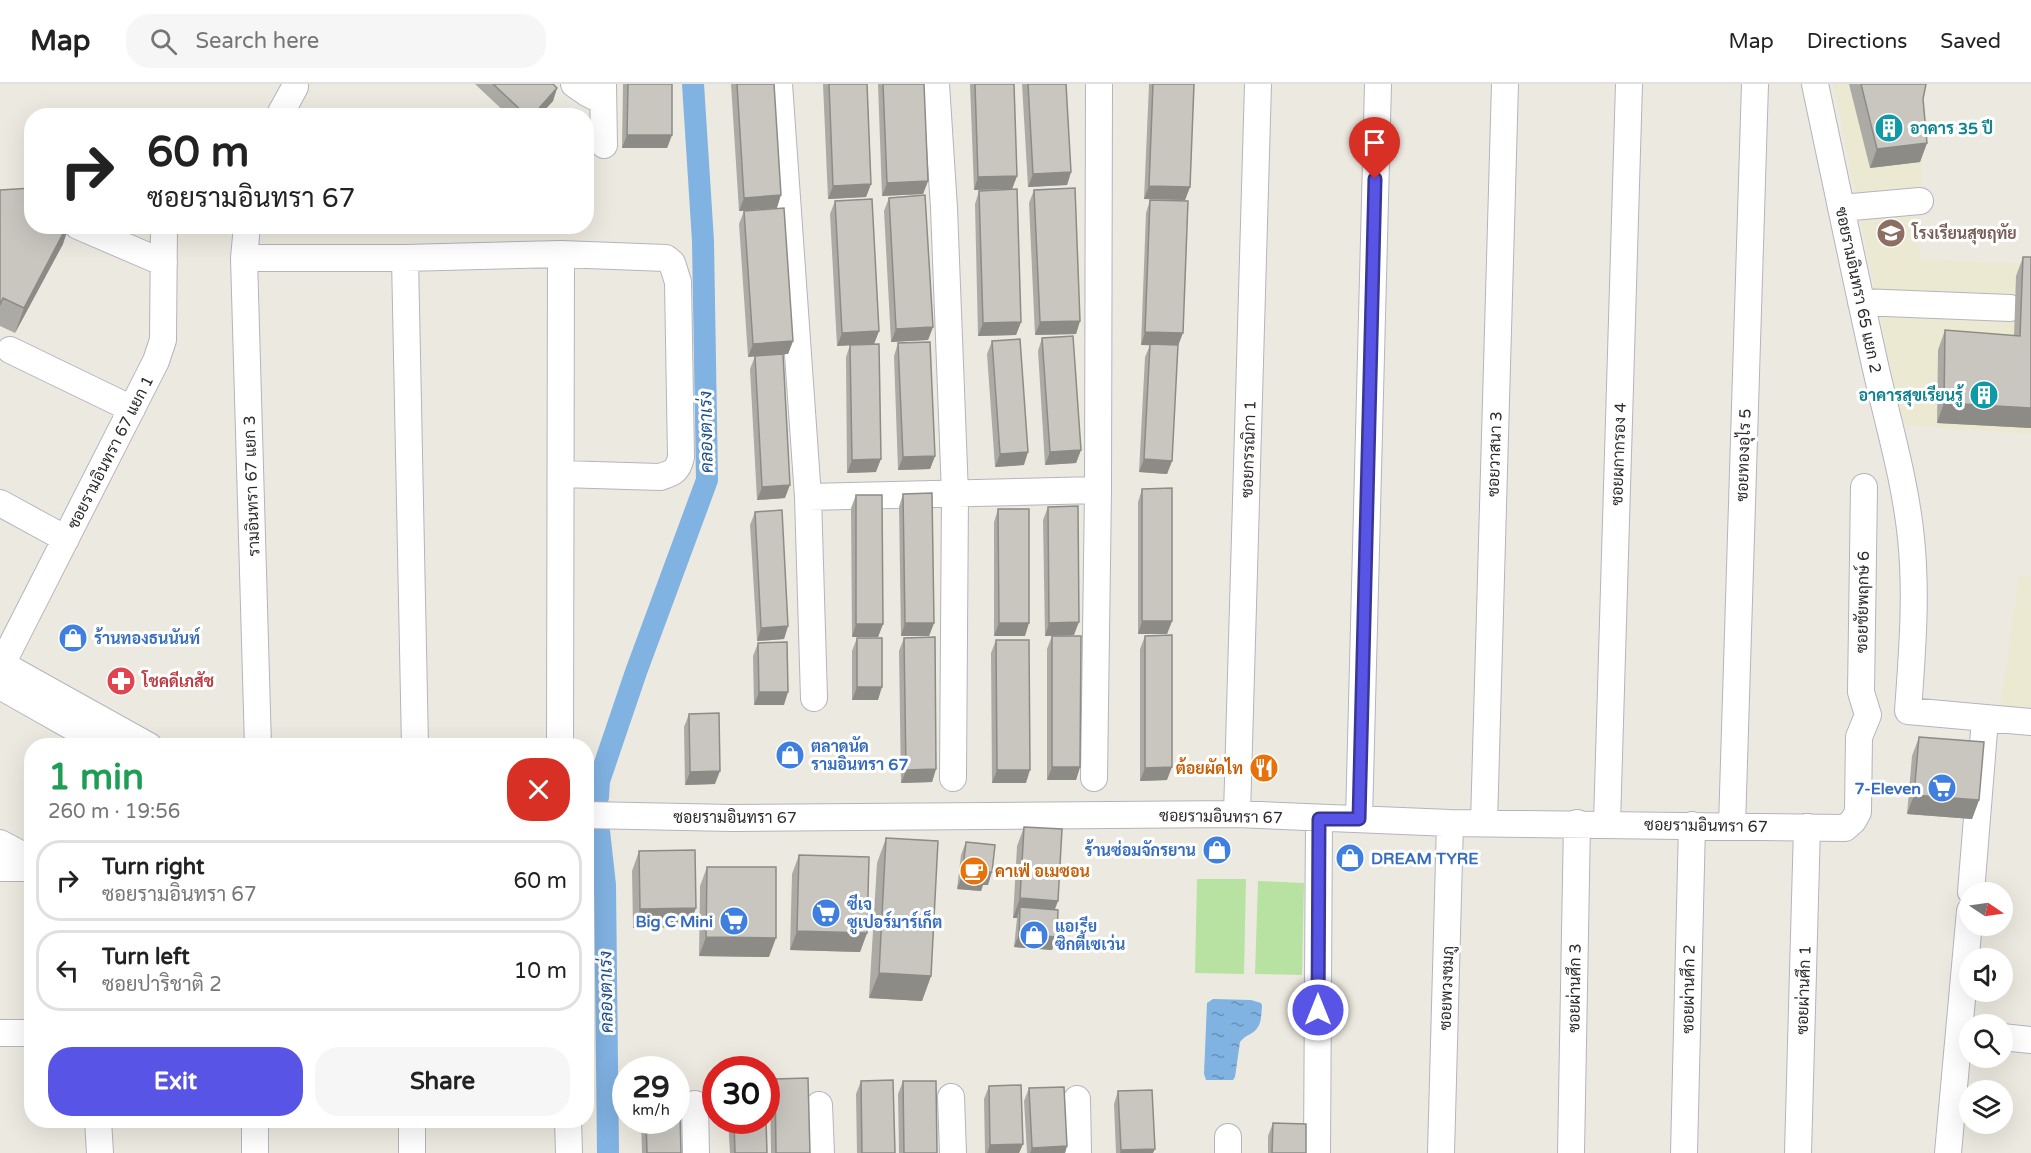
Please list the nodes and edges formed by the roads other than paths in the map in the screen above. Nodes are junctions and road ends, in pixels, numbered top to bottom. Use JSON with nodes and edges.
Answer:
{"nodes":[{"id":1,"x":574,"y":84,"type":"edge"},
{"id":2,"x":780,"y":84,"type":"edge"},
{"id":3,"x":936,"y":84,"type":"edge"},
{"id":4,"x":1099,"y":84,"type":"edge"},
{"id":5,"x":1258,"y":84,"type":"edge"},
{"id":6,"x":1378,"y":84,"type":"edge"},
{"id":7,"x":1505,"y":84,"type":"edge"},
{"id":8,"x":1629,"y":84,"type":"edge"},
{"id":9,"x":1755,"y":84,"type":"edge"},
{"id":10,"x":1815,"y":84,"type":"edge"},
{"id":11,"x":295,"y":87,"type":"dead end"},
{"id":12,"x":603,"y":92,"type":"edge"},
{"id":13,"x":283,"y":108,"type":"edge"},
{"id":14,"x":604,"y":145,"type":"dead end"},
{"id":15,"x":1920,"y":201,"type":"dead end"},
{"id":16,"x":1841,"y":208,"type":"junction"},
{"id":17,"x":97,"y":234,"type":"edge"},
{"id":18,"x":164,"y":234,"type":"edge"},
{"id":19,"x":246,"y":234,"type":"edge"},
{"id":20,"x":561,"y":254,"type":"junction"},
{"id":21,"x":244,"y":258,"type":"junction"},
{"id":22,"x":405,"y":258,"type":"junction"},
{"id":23,"x":164,"y":263,"type":"junction"},
{"id":24,"x":1861,"y":302,"type":"junction"},
{"id":25,"x":2010,"y":308,"type":"dead end"},
{"id":26,"x":10,"y":350,"type":"dead end"},
{"id":27,"x":132,"y":409,"type":"junction"},
{"id":28,"x":561,"y":474,"type":"junction"},
{"id":29,"x":1864,"y":488,"type":"dead end"},
{"id":30,"x":1098,"y":490,"type":"junction"},
{"id":31,"x":955,"y":494,"type":"junction"},
{"id":32,"x":808,"y":497,"type":"junction"},
{"id":33,"x":0,"y":503,"type":"edge"},
{"id":34,"x":66,"y":539,"type":"junction"},
{"id":35,"x":1,"y":671,"type":"edge"},
{"id":36,"x":814,"y":698,"type":"dead end"},
{"id":37,"x":1908,"y":711,"type":"junction"},
{"id":38,"x":1868,"y":715,"type":"junction"},
{"id":39,"x":1985,"y":719,"type":"junction"},
{"id":40,"x":2031,"y":722,"type":"edge"},
{"id":41,"x":95,"y":738,"type":"edge"},
{"id":42,"x":133,"y":738,"type":"edge"},
{"id":43,"x":258,"y":738,"type":"edge"},
{"id":44,"x":415,"y":738,"type":"edge"},
{"id":45,"x":560,"y":738,"type":"edge"},
{"id":46,"x":953,"y":778,"type":"dead end"},
{"id":47,"x":1094,"y":778,"type":"dead end"},
{"id":48,"x":1237,"y":814,"type":"junction"},
{"id":49,"x":594,"y":815,"type":"edge"},
{"id":50,"x":1319,"y":819,"type":"junction"},
{"id":51,"x":1359,"y":819,"type":"junction"},
{"id":52,"x":1450,"y":823,"type":"junction"},
{"id":53,"x":1484,"y":823,"type":"junction"},
{"id":54,"x":1577,"y":823,"type":"junction"},
{"id":55,"x":1607,"y":823,"type":"junction"},
{"id":56,"x":1692,"y":825,"type":"junction"},
{"id":57,"x":1732,"y":826,"type":"junction"},
{"id":58,"x":1807,"y":827,"type":"junction"},
{"id":59,"x":0,"y":843,"type":"edge"},
{"id":60,"x":24,"y":856,"type":"edge"},
{"id":61,"x":0,"y":868,"type":"edge"},
{"id":62,"x":24,"y":868,"type":"edge"},
{"id":63,"x":1972,"y":882,"type":"edge"},
{"id":64,"x":1969,"y":936,"type":"edge"},
{"id":65,"x":1966,"y":1014,"type":"edge"},
{"id":66,"x":0,"y":1033,"type":"edge"},
{"id":67,"x":24,"y":1033,"type":"edge"},
{"id":68,"x":2013,"y":1038,"type":"edge"},
{"id":69,"x":2031,"y":1040,"type":"edge"},
{"id":70,"x":1960,"y":1068,"type":"edge"},
{"id":71,"x":951,"y":1097,"type":"dead end"},
{"id":72,"x":1077,"y":1099,"type":"dead end"},
{"id":73,"x":695,"y":1104,"type":"dead end"},
{"id":74,"x":819,"y":1105,"type":"dead end"},
{"id":75,"x":98,"y":1128,"type":"edge"},
{"id":76,"x":255,"y":1128,"type":"edge"},
{"id":77,"x":412,"y":1128,"type":"edge"},
{"id":78,"x":568,"y":1128,"type":"edge"},
{"id":79,"x":100,"y":1153,"type":"edge"},
{"id":80,"x":255,"y":1153,"type":"edge"},
{"id":81,"x":412,"y":1153,"type":"edge"},
{"id":82,"x":569,"y":1153,"type":"edge"},
{"id":83,"x":696,"y":1153,"type":"edge"},
{"id":84,"x":821,"y":1153,"type":"edge"},
{"id":85,"x":953,"y":1153,"type":"edge"},
{"id":86,"x":1078,"y":1153,"type":"edge"},
{"id":87,"x":1317,"y":1153,"type":"edge"},
{"id":88,"x":1441,"y":1153,"type":"edge"},
{"id":89,"x":1571,"y":1153,"type":"edge"},
{"id":90,"x":1684,"y":1153,"type":"edge"},
{"id":91,"x":1798,"y":1153,"type":"edge"},
{"id":92,"x":1948,"y":1153,"type":"edge"}],
"edges":[{"from":1,"to":12,"type":"street"},
{"from":2,"to":32,"type":"street"},
{"from":3,"to":31,"type":"street"},
{"from":4,"to":30,"type":"street"},
{"from":5,"to":48,"type":"street","name":"ซอยกรรณิกา 1"},
{"from":6,"to":51,"type":"street"},
{"from":7,"to":53,"type":"street","name":"ซอยวาสนา 3"},
{"from":8,"to":55,"type":"street","name":"ซอยผกากรอง 4"},
{"from":9,"to":57,"type":"street","name":"ซอยทองอุไร 5"},
{"from":10,"to":16,"type":"street","name":"ซอยรามอินทรา 65 แยก 2"},
{"from":11,"to":13,"type":"street"},
{"from":12,"to":14,"type":"street"},
{"from":15,"to":16,"type":"street"},
{"from":16,"to":24,"type":"street","name":"ซอยรามอินทรา 65 แยก 2"},
{"from":17,"to":23,"type":"street"},
{"from":18,"to":23,"type":"street","name":"ซอยรามอินทรา 67 แยก 1"},
{"from":19,"to":21,"type":"street","name":"รามอินทรา 67 แยก 3"},
{"from":20,"to":22,"type":"street"},
{"from":20,"to":28,"type":"street"},
{"from":20,"to":28,"type":"street"},
{"from":21,"to":22,"type":"street"},
{"from":21,"to":43,"type":"street","name":"รามอินทรา 67 แยก 3"},
{"from":22,"to":44,"type":"street"},
{"from":23,"to":27,"type":"street","name":"ซอยรามอินทรา 67 แยก 1"},
{"from":24,"to":25,"type":"street"},
{"from":24,"to":37,"type":"street","name":"ซอยรามอินทรา 65 แยก 2"},
{"from":26,"to":27,"type":"street"},
{"from":27,"to":34,"type":"street","name":"ซอยรามอินทรา 67 แยก 1"},
{"from":28,"to":45,"type":"street"},
{"from":29,"to":38,"type":"street","name":"ซอยชัยพฤกษ์ 6"},
{"from":30,"to":31,"type":"street"},
{"from":30,"to":47,"type":"street"},
{"from":31,"to":32,"type":"street"},
{"from":31,"to":46,"type":"street"},
{"from":32,"to":36,"type":"street"},
{"from":33,"to":34,"type":"street"},
{"from":34,"to":35,"type":"street","name":"ซอยรามอินทรา 67 แยก 1"},
{"from":35,"to":41,"type":"street"},
{"from":35,"to":42,"type":"street"},
{"from":37,"to":38,"type":"street"},
{"from":37,"to":39,"type":"street"},
{"from":38,"to":58,"type":"street","name":"ซอยรามอินทรา 67"},
{"from":39,"to":40,"type":"street"},
{"from":39,"to":63,"type":"street"},
{"from":48,"to":49,"type":"street","name":"ซอยรามอินทรา 67"},
{"from":48,"to":50,"type":"street","name":"ซอยรามอินทรา 67"},
{"from":50,"to":51,"type":"street","name":"ซอยรามอินทรา 67"},
{"from":50,"to":87,"type":"street"},
{"from":51,"to":52,"type":"street","name":"ซอยรามอินทรา 67"},
{"from":52,"to":53,"type":"street","name":"ซอยรามอินทรา 67"},
{"from":52,"to":88,"type":"street","name":"ซอยพวงชมภู"},
{"from":53,"to":54,"type":"street","name":"ซอยรามอินทรา 67"},
{"from":54,"to":55,"type":"street","name":"ซอยรามอินทรา 67"},
{"from":54,"to":89,"type":"street","name":"ซอยผ่านศึก 3"},
{"from":55,"to":56,"type":"street","name":"ซอยรามอินทรา 67"},
{"from":56,"to":57,"type":"street","name":"ซอยรามอินทรา 67"},
{"from":56,"to":90,"type":"street","name":"ซอยผ่านศึก 2"},
{"from":57,"to":58,"type":"street","name":"ซอยรามอินทรา 67"},
{"from":58,"to":91,"type":"street","name":"ซอยผ่านศึก 1"},
{"from":59,"to":60,"type":"street"},
{"from":61,"to":62,"type":"street"},
{"from":64,"to":65,"type":"street"},
{"from":66,"to":67,"type":"street"},
{"from":68,"to":69,"type":"street"},
{"from":70,"to":92,"type":"street"},
{"from":71,"to":85,"type":"street"},
{"from":72,"to":86,"type":"street"},
{"from":73,"to":83,"type":"street"},
{"from":74,"to":84,"type":"street"},
{"from":75,"to":79,"type":"street"},
{"from":76,"to":80,"type":"street"},
{"from":77,"to":81,"type":"street"},
{"from":78,"to":82,"type":"street"}]}
